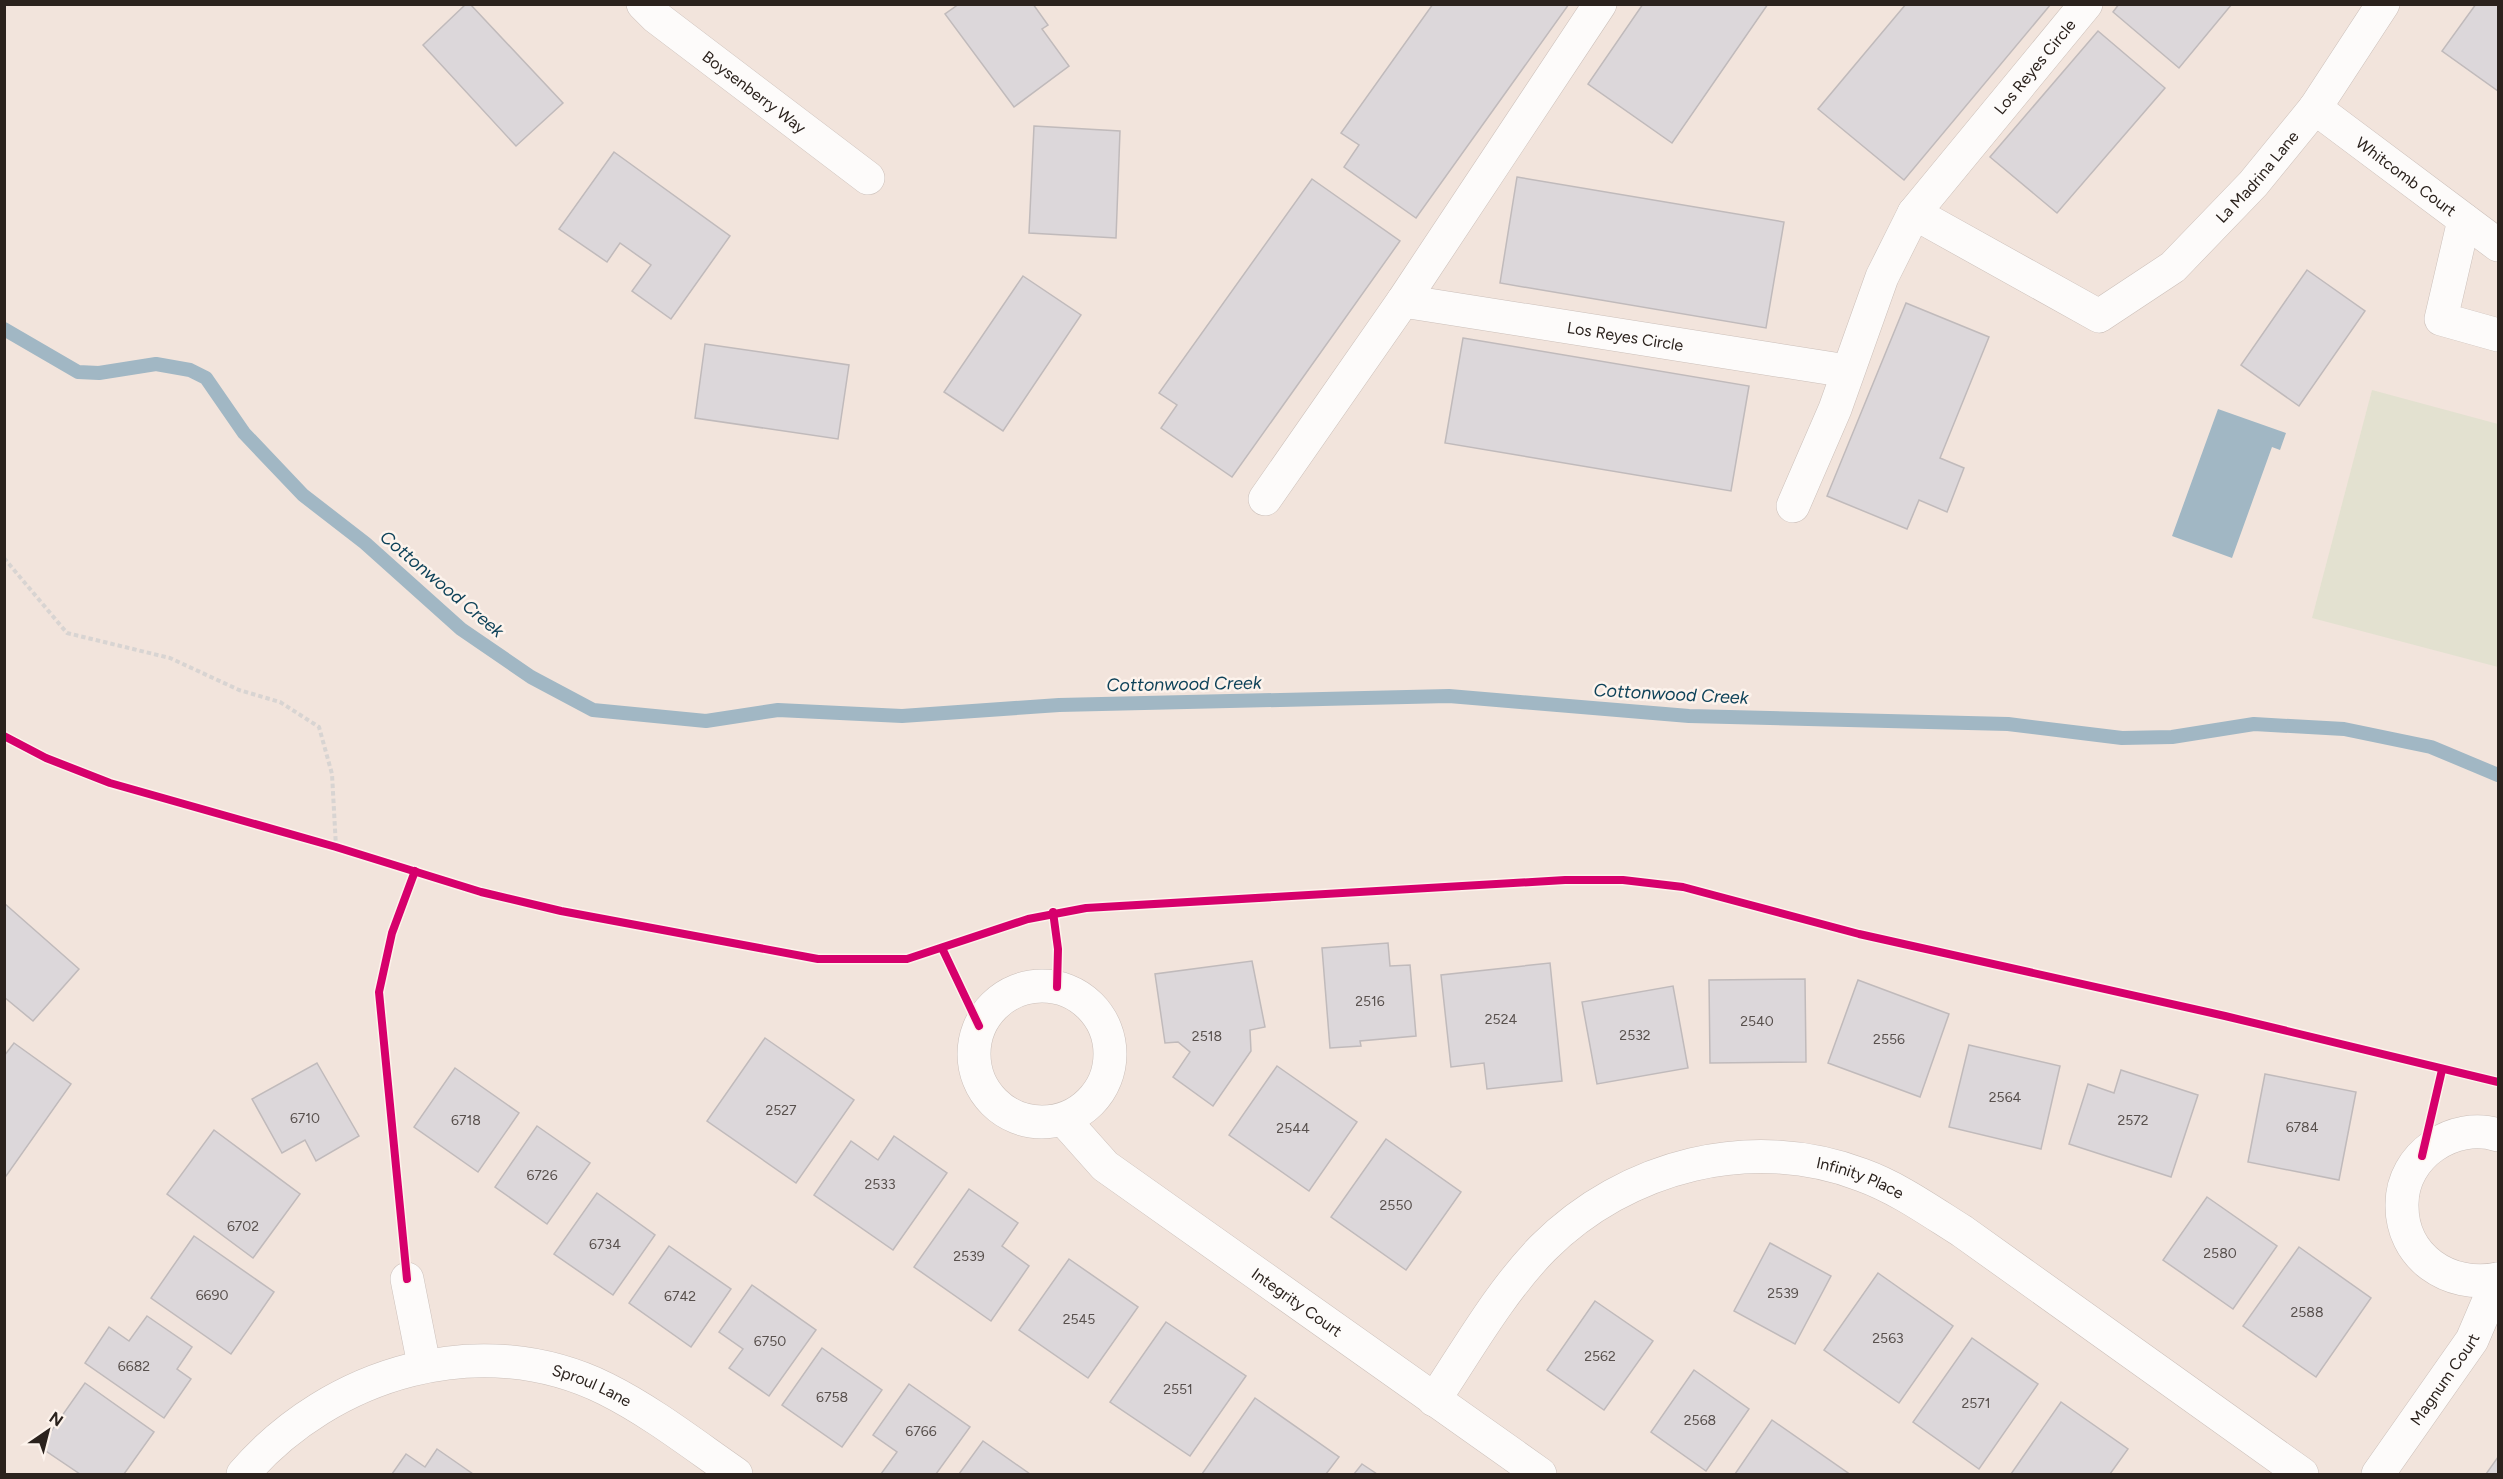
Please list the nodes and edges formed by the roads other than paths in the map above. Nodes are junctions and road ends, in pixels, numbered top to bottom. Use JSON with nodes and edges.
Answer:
{"nodes":[{"id":1,"x":643,"y":4,"type":"edge"},
{"id":2,"x":1600,"y":4,"type":"edge"},
{"id":3,"x":2086,"y":4,"type":"edge"},
{"id":4,"x":2383,"y":4,"type":"edge"},
{"id":5,"x":2315,"y":108,"type":"junction"},
{"id":6,"x":868,"y":178,"type":"dead end"},
{"id":7,"x":1914,"y":213,"type":"junction"},
{"id":8,"x":2464,"y":220,"type":"junction"},
{"id":9,"x":2499,"y":245,"type":"edge"},
{"id":10,"x":1403,"y":301,"type":"junction"},
{"id":11,"x":2499,"y":335,"type":"edge"},
{"id":12,"x":1847,"y":371,"type":"junction"},
{"id":13,"x":1265,"y":499,"type":"dead end"},
{"id":14,"x":1793,"y":506,"type":"dead end"},
{"id":15,"x":1064,"y":1120,"type":"junction"},
{"id":16,"x":2499,"y":1135,"type":"edge"},
{"id":17,"x":407,"y":1279,"type":"dead end"},
{"id":18,"x":424,"y":1365,"type":"junction"},
{"id":19,"x":1434,"y":1400,"type":"junction"},
{"id":20,"x":243,"y":1474,"type":"edge"},
{"id":21,"x":736,"y":1474,"type":"edge"},
{"id":22,"x":1540,"y":1474,"type":"edge"},
{"id":23,"x":2302,"y":1474,"type":"edge"},
{"id":24,"x":2378,"y":1474,"type":"edge"}],
"edges":[{"from":1,"to":6,"type":"street","name":"Boysenberry Way"},
{"from":2,"to":10,"type":"street"},
{"from":3,"to":7,"type":"street","name":"Los Reyes Circle"},
{"from":4,"to":5,"type":"street","name":"La Madrina Lane"},
{"from":5,"to":7,"type":"street","name":"La Madrina Lane"},
{"from":5,"to":8,"type":"street","name":"Whitcomb Court"},
{"from":7,"to":12,"type":"street","name":"Los Reyes Circle"},
{"from":8,"to":9,"type":"street","name":"Whitcomb Court"},
{"from":8,"to":11,"type":"street"},
{"from":10,"to":12,"type":"street","name":"Los Reyes Circle"},
{"from":10,"to":13,"type":"street"},
{"from":12,"to":14,"type":"street","name":"Los Reyes Circle"},
{"from":15,"to":15,"type":"street"},
{"from":15,"to":19,"type":"street","name":"Integrity Court"},
{"from":16,"to":24,"type":"street","name":"Magnum Court"},
{"from":17,"to":18,"type":"street"},
{"from":18,"to":20,"type":"street","name":"Sproul Lane"},
{"from":18,"to":21,"type":"street","name":"Sproul Lane"},
{"from":19,"to":22,"type":"street","name":"Integrity Court"},
{"from":19,"to":23,"type":"street","name":"Infinity Place"}]}
